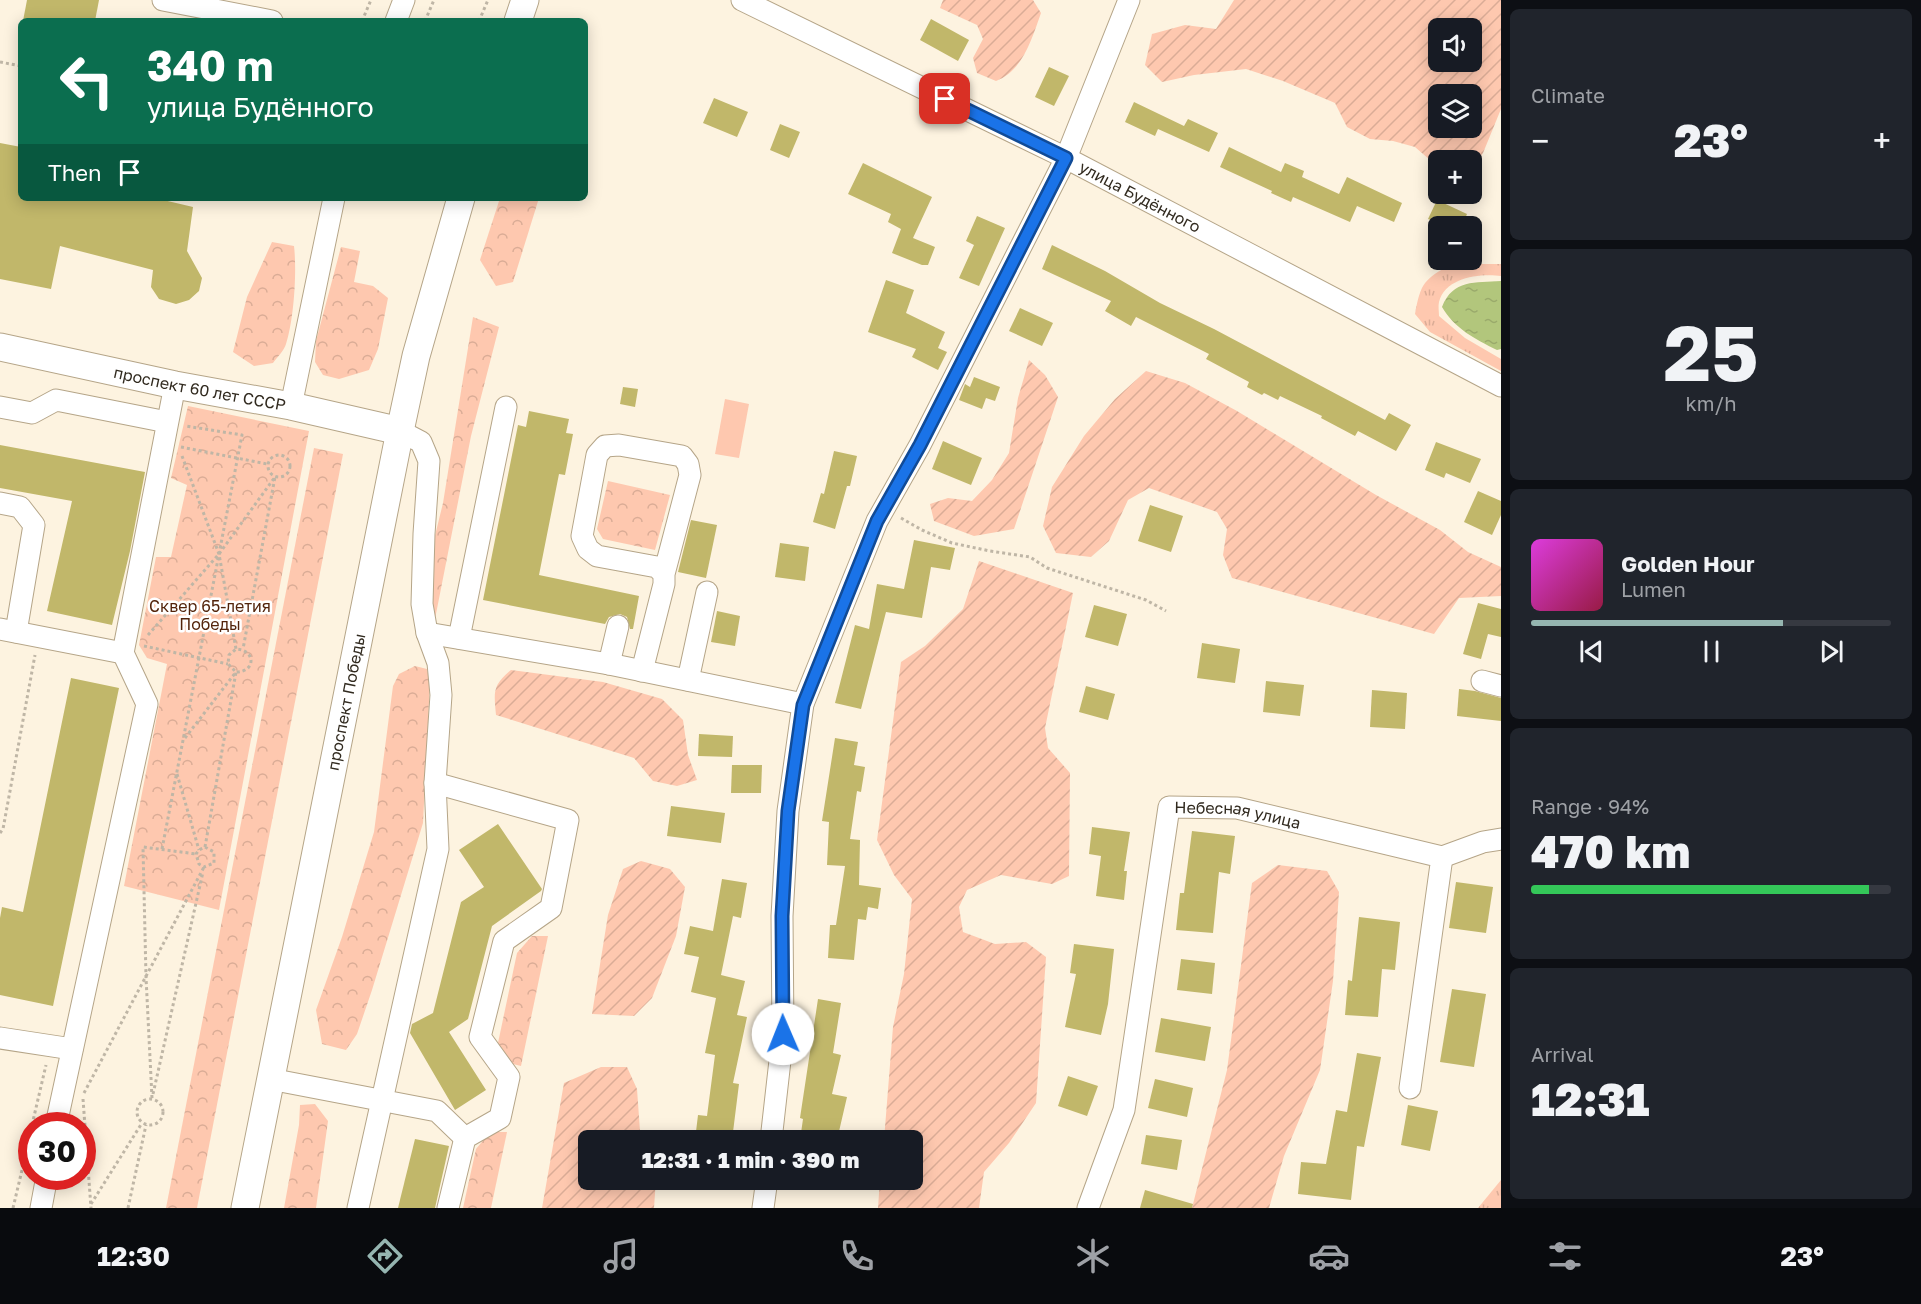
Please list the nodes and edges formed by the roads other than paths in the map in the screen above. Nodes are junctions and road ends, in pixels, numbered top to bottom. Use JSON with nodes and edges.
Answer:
{"nodes":[{"id":1,"x":163,"y":0,"type":"edge"},
{"id":2,"x":404,"y":0,"type":"edge"},
{"id":3,"x":525,"y":0,"type":"edge"},
{"id":4,"x":742,"y":0,"type":"edge"},
{"id":5,"x":1129,"y":0,"type":"edge"},
{"id":6,"x":256,"y":18,"type":"edge"},
{"id":7,"x":397,"y":18,"type":"edge"},
{"id":8,"x":519,"y":18,"type":"edge"},
{"id":9,"x":1066,"y":158,"type":"junction"},
{"id":10,"x":333,"y":201,"type":"edge"},
{"id":11,"x":460,"y":201,"type":"edge"},
{"id":12,"x":0,"y":347,"type":"edge"},
{"id":13,"x":175,"y":385,"type":"junction"},
{"id":14,"x":1501,"y":386,"type":"edge"},
{"id":15,"x":291,"y":406,"type":"junction"},
{"id":16,"x":0,"y":407,"type":"edge"},
{"id":17,"x":506,"y":407,"type":"dead end"},
{"id":18,"x":167,"y":422,"type":"junction"},
{"id":19,"x":400,"y":431,"type":"junction"},
{"id":20,"x":0,"y":503,"type":"edge"},
{"id":21,"x":664,"y":574,"type":"junction"},
{"id":22,"x":707,"y":592,"type":"dead end"},
{"id":23,"x":618,"y":626,"type":"dead end"},
{"id":24,"x":8,"y":630,"type":"edge"},
{"id":25,"x":427,"y":633,"type":"junction"},
{"id":26,"x":459,"y":638,"type":"junction"},
{"id":27,"x":123,"y":653,"type":"junction"},
{"id":28,"x":609,"y":664,"type":"junction"},
{"id":29,"x":642,"y":671,"type":"junction"},
{"id":30,"x":688,"y":680,"type":"junction"},
{"id":31,"x":803,"y":705,"type":"junction"},
{"id":32,"x":435,"y":783,"type":"junction"},
{"id":33,"x":1501,"y":839,"type":"edge"},
{"id":34,"x":1442,"y":857,"type":"junction"},
{"id":35,"x":0,"y":1038,"type":"edge"},
{"id":36,"x":72,"y":1049,"type":"junction"},
{"id":37,"x":270,"y":1080,"type":"junction"},
{"id":38,"x":1410,"y":1088,"type":"dead end"},
{"id":39,"x":382,"y":1100,"type":"junction"},
{"id":40,"x":59,"y":1112,"type":"edge"},
{"id":41,"x":772,"y":1130,"type":"edge"},
{"id":42,"x":465,"y":1138,"type":"junction"},
{"id":43,"x":44,"y":1190,"type":"edge"},
{"id":44,"x":765,"y":1190,"type":"edge"},
{"id":45,"x":41,"y":1208,"type":"edge"},
{"id":46,"x":245,"y":1208,"type":"edge"},
{"id":47,"x":358,"y":1208,"type":"edge"},
{"id":48,"x":448,"y":1208,"type":"edge"},
{"id":49,"x":763,"y":1208,"type":"edge"},
{"id":50,"x":1088,"y":1208,"type":"edge"}],
"edges":[{"from":1,"to":6,"type":"street"},
{"from":2,"to":7,"type":"street"},
{"from":3,"to":8,"type":"main road"},
{"from":4,"to":9,"type":"street","name":"улица Будённого"},
{"from":5,"to":9,"type":"street"},
{"from":9,"to":14,"type":"street","name":"улица Будённого"},
{"from":9,"to":31,"type":"street"},
{"from":10,"to":15,"type":"street"},
{"from":11,"to":19,"type":"main road","name":"проспект Победы"},
{"from":12,"to":13,"type":"main road","name":"проспект 60 лет СССР"},
{"from":13,"to":15,"type":"main road","name":"проспект 60 лет СССР"},
{"from":13,"to":18,"type":"street"},
{"from":15,"to":19,"type":"main road","name":"проспект 60 лет СССР"},
{"from":16,"to":18,"type":"street"},
{"from":17,"to":26,"type":"street"},
{"from":18,"to":27,"type":"street"},
{"from":19,"to":25,"type":"street"},
{"from":19,"to":37,"type":"main road","name":"проспект Победы"},
{"from":20,"to":24,"type":"street"},
{"from":21,"to":21,"type":"street"},
{"from":21,"to":29,"type":"street"},
{"from":22,"to":30,"type":"street"},
{"from":23,"to":28,"type":"street"},
{"from":24,"to":27,"type":"street"},
{"from":25,"to":26,"type":"street"},
{"from":25,"to":32,"type":"street"},
{"from":26,"to":28,"type":"street"},
{"from":27,"to":36,"type":"street"},
{"from":28,"to":29,"type":"street"},
{"from":29,"to":30,"type":"street"},
{"from":30,"to":31,"type":"street"},
{"from":31,"to":41,"type":"street"},
{"from":32,"to":39,"type":"street"},
{"from":32,"to":42,"type":"street"},
{"from":33,"to":34,"type":"street"},
{"from":34,"to":38,"type":"street"},
{"from":34,"to":50,"type":"street","name":"Небесная улица"},
{"from":35,"to":36,"type":"street"},
{"from":36,"to":40,"type":"street"},
{"from":37,"to":39,"type":"street"},
{"from":37,"to":46,"type":"main road","name":"проспект Победы"},
{"from":39,"to":42,"type":"street"},
{"from":39,"to":47,"type":"street"},
{"from":42,"to":48,"type":"street"},
{"from":43,"to":45,"type":"street"},
{"from":44,"to":49,"type":"street"}]}
